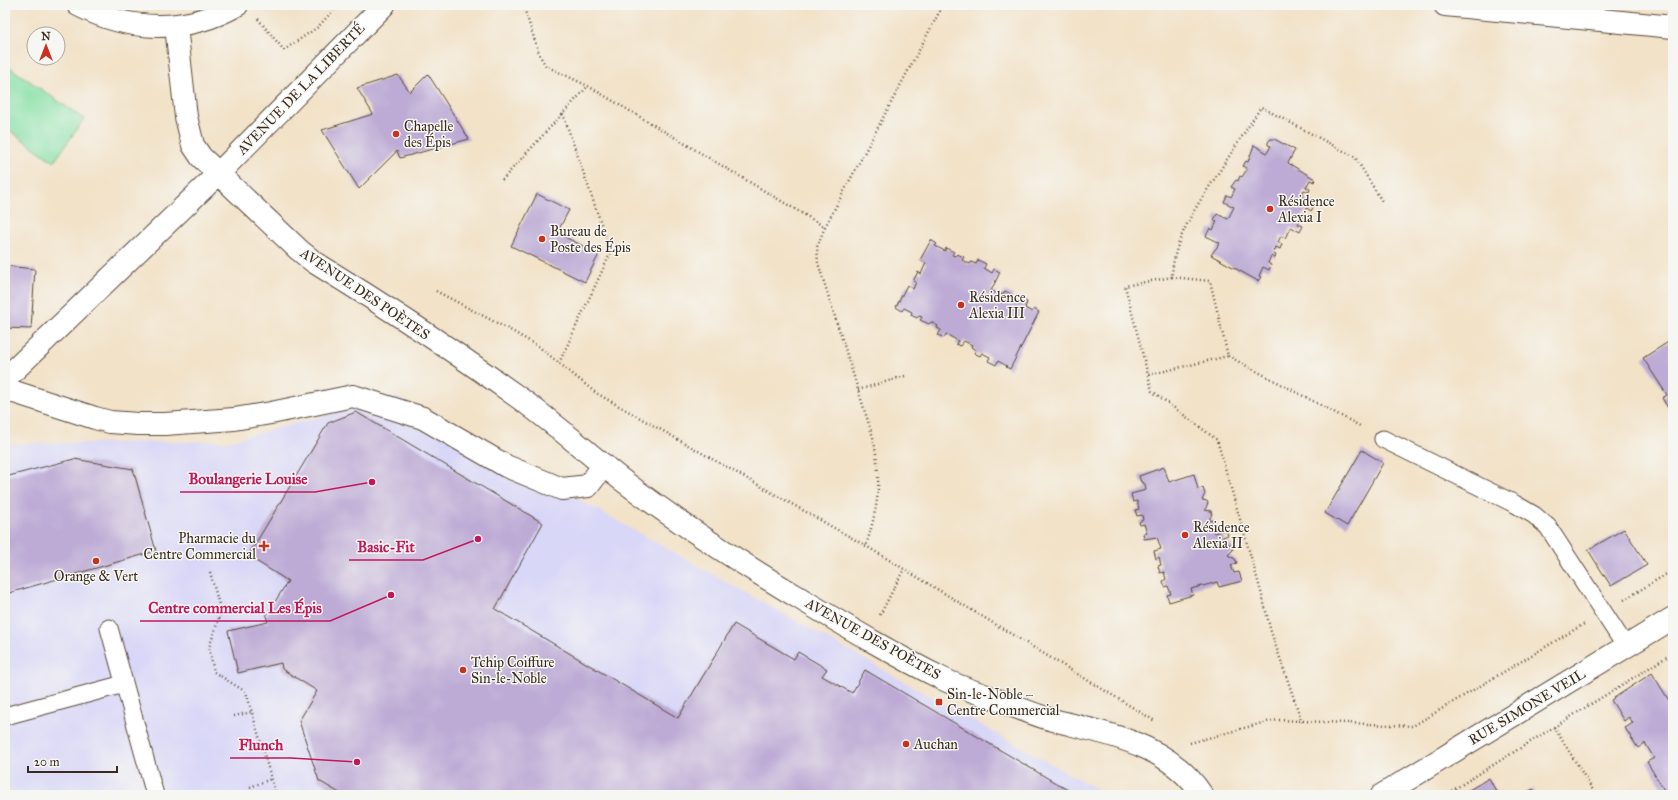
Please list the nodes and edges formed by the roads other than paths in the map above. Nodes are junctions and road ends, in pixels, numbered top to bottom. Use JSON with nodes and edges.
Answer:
{"nodes":[{"id":1,"x":78,"y":5,"type":"edge"},
{"id":2,"x":237,"y":5,"type":"edge"},
{"id":3,"x":384,"y":5,"type":"edge"},
{"id":4,"x":1445,"y":5,"type":"edge"},
{"id":5,"x":176,"y":26,"type":"junction"},
{"id":6,"x":1673,"y":27,"type":"edge"},
{"id":7,"x":218,"y":174,"type":"junction"},
{"id":8,"x":5,"y":379,"type":"edge"},
{"id":9,"x":5,"y":389,"type":"edge"},
{"id":10,"x":1383,"y":439,"type":"road end"},
{"id":11,"x":604,"y":465,"type":"junction"},
{"id":12,"x":1673,"y":618,"type":"edge"},
{"id":13,"x":109,"y":628,"type":"dead end"},
{"id":14,"x":1626,"y":647,"type":"junction"},
{"id":15,"x":124,"y":684,"type":"junction"},
{"id":16,"x":5,"y":716,"type":"edge"},
{"id":17,"x":155,"y":795,"type":"edge"},
{"id":18,"x":1202,"y":795,"type":"edge"},
{"id":19,"x":1382,"y":795,"type":"edge"}],
"edges":[{"from":1,"to":5,"type":"street"},
{"from":2,"to":5,"type":"street"},
{"from":3,"to":7,"type":"street","name":"AVENUE DE LA LIBERTÉ"},
{"from":4,"to":6,"type":"street"},
{"from":5,"to":7,"type":"street","name":"AVENUE DES POÈTES"},
{"from":7,"to":8,"type":"street"},
{"from":7,"to":11,"type":"street","name":"AVENUE DES POÈTES"},
{"from":9,"to":11,"type":"street"},
{"from":10,"to":14,"type":"lane"},
{"from":11,"to":18,"type":"street","name":"AVENUE DES POÈTES"},
{"from":12,"to":14,"type":"street","name":"RUE SIMONE VEIL"},
{"from":13,"to":15,"type":"lane"},
{"from":14,"to":19,"type":"street","name":"RUE SIMONE VEIL"},
{"from":15,"to":16,"type":"lane"},
{"from":15,"to":17,"type":"lane"}]}
